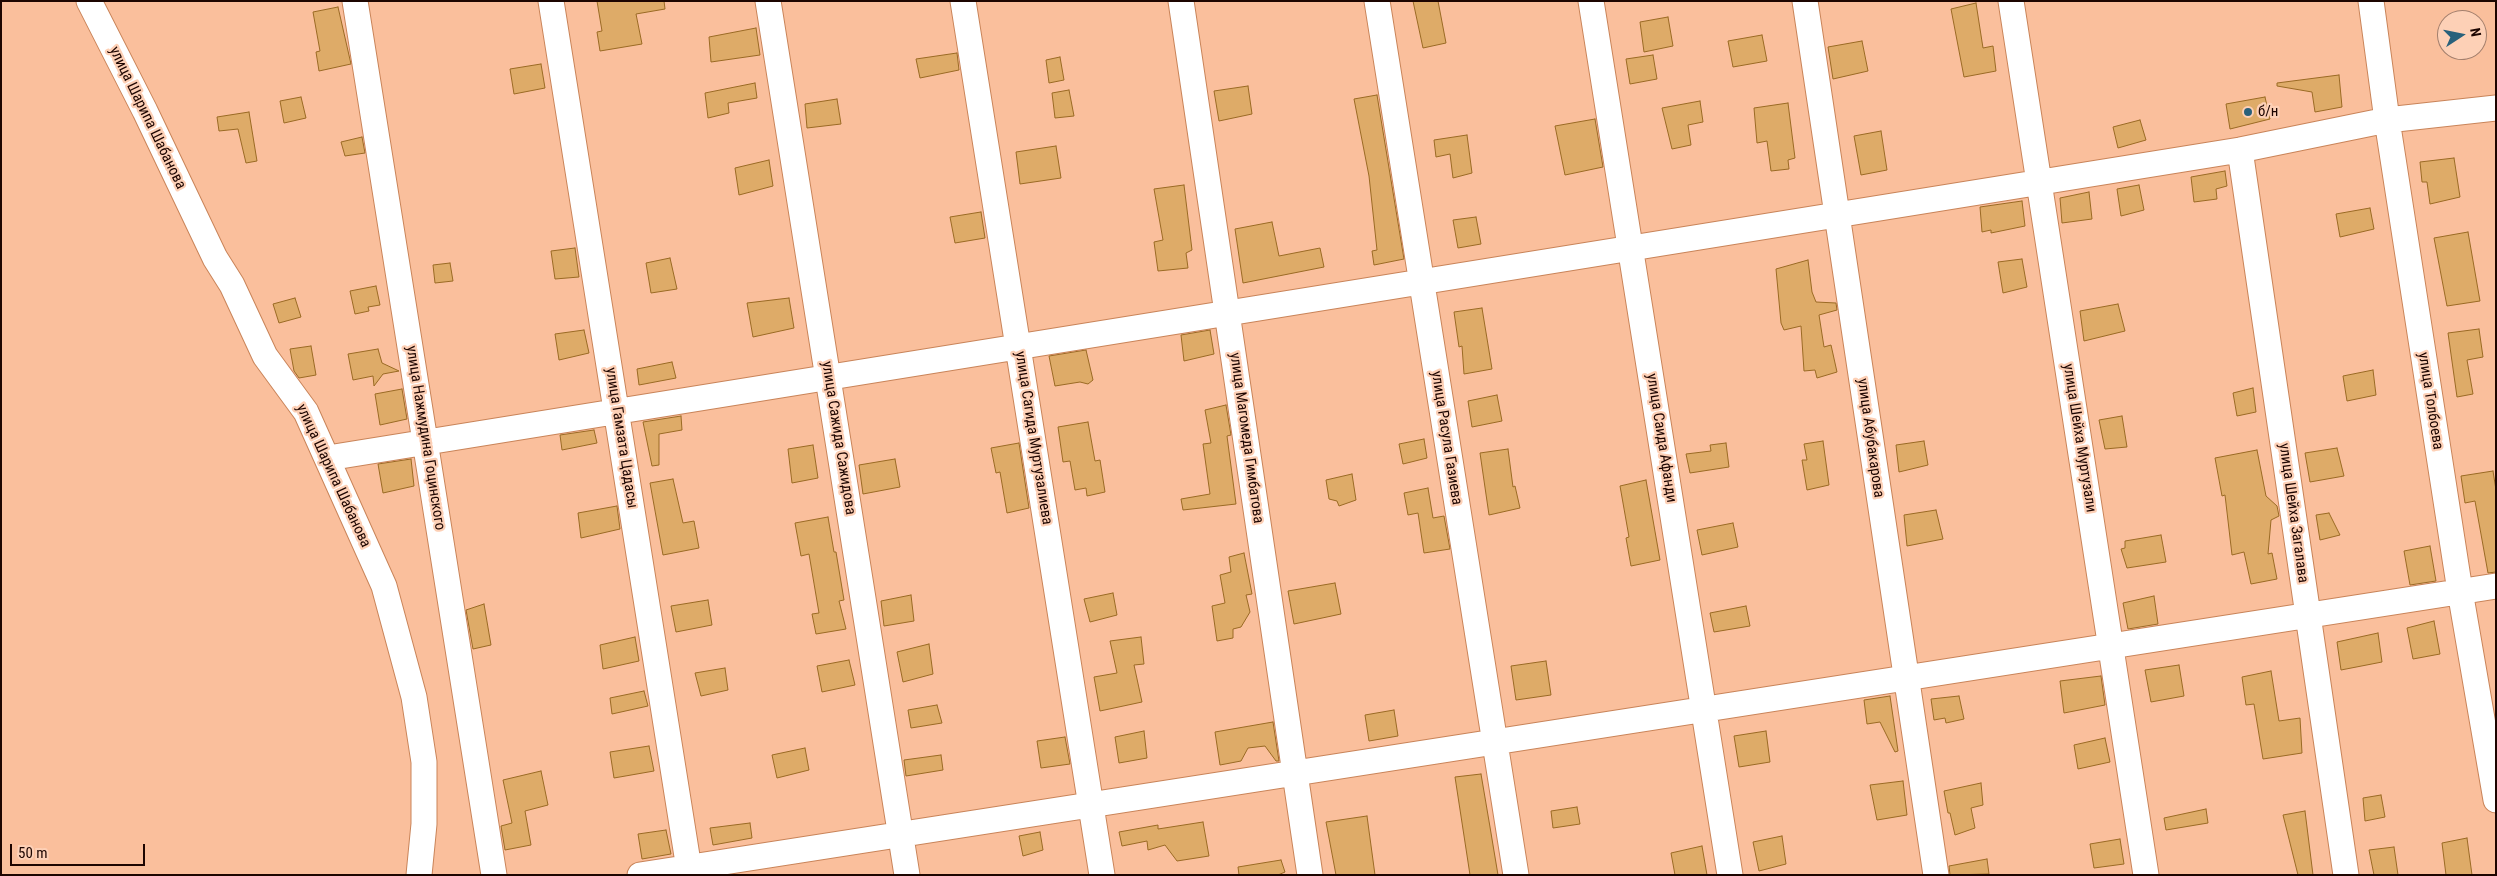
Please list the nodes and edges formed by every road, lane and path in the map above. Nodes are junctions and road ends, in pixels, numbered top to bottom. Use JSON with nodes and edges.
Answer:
{"nodes":[{"id":1,"x":89,"y":1,"type":"edge"},
{"id":2,"x":355,"y":1,"type":"edge"},
{"id":3,"x":551,"y":1,"type":"edge"},
{"id":4,"x":768,"y":1,"type":"edge"},
{"id":5,"x":963,"y":1,"type":"edge"},
{"id":6,"x":1181,"y":1,"type":"edge"},
{"id":7,"x":1377,"y":1,"type":"edge"},
{"id":8,"x":1591,"y":1,"type":"edge"},
{"id":9,"x":1805,"y":1,"type":"edge"},
{"id":10,"x":2011,"y":1,"type":"edge"},
{"id":11,"x":2371,"y":1,"type":"edge"},
{"id":12,"x":2496,"y":108,"type":"edge"},
{"id":13,"x":2387,"y":120,"type":"junction"},
{"id":14,"x":2240,"y":150,"type":"junction"},
{"id":15,"x":2039,"y":183,"type":"junction"},
{"id":16,"x":1837,"y":215,"type":"junction"},
{"id":17,"x":1630,"y":248,"type":"junction"},
{"id":18,"x":1422,"y":282,"type":"junction"},
{"id":19,"x":1227,"y":313,"type":"junction"},
{"id":20,"x":1018,"y":347,"type":"junction"},
{"id":21,"x":828,"y":377,"type":"junction"},
{"id":22,"x":616,"y":411,"type":"junction"},
{"id":23,"x":425,"y":442,"type":"junction"},
{"id":24,"x":328,"y":458,"type":"junction"},
{"id":25,"x":2496,"y":586,"type":"edge"},
{"id":26,"x":2460,"y":591,"type":"junction"},
{"id":27,"x":2308,"y":615,"type":"junction"},
{"id":28,"x":2111,"y":645,"type":"junction"},
{"id":29,"x":1906,"y":677,"type":"junction"},
{"id":30,"x":1704,"y":709,"type":"junction"},
{"id":31,"x":1495,"y":741,"type":"junction"},
{"id":32,"x":1295,"y":773,"type":"junction"},
{"id":33,"x":2496,"y":800,"type":"edge"},
{"id":34,"x":1091,"y":804,"type":"junction"},
{"id":35,"x":900,"y":834,"type":"junction"},
{"id":36,"x":690,"y":871,"type":"edge"},
{"id":37,"x":419,"y":875,"type":"edge"},
{"id":38,"x":494,"y":875,"type":"edge"},
{"id":39,"x":640,"y":875,"type":"edge"},
{"id":40,"x":907,"y":875,"type":"edge"},
{"id":41,"x":1102,"y":875,"type":"edge"},
{"id":42,"x":1310,"y":875,"type":"edge"},
{"id":43,"x":1516,"y":875,"type":"edge"},
{"id":44,"x":1730,"y":875,"type":"edge"},
{"id":45,"x":1936,"y":875,"type":"edge"},
{"id":46,"x":2146,"y":875,"type":"edge"},
{"id":47,"x":2346,"y":875,"type":"edge"}],
"edges":[{"from":1,"to":24,"type":"street","name":"улица Шарипа Шабанова"},
{"from":2,"to":23,"type":"street","name":"улица Нажмудина Гоцинского"},
{"from":3,"to":22,"type":"street","name":"улица Гамзата Цадасы"},
{"from":4,"to":21,"type":"street","name":"улица Сажида Сажидова"},
{"from":5,"to":20,"type":"street","name":"улица Сагида Муртузалиева"},
{"from":6,"to":19,"type":"street","name":"улица Магомеда Гимбатова"},
{"from":7,"to":18,"type":"street","name":"улица Расула Газиева"},
{"from":8,"to":17,"type":"street","name":"улица Саида Афанди"},
{"from":9,"to":16,"type":"street","name":"улица Абубакарова"},
{"from":10,"to":15,"type":"street","name":"улица Шейха Муртузали"},
{"from":11,"to":13,"type":"street","name":"улица Толбоева"},
{"from":12,"to":13,"type":"street"},
{"from":13,"to":14,"type":"street"},
{"from":13,"to":26,"type":"street","name":"улица Толбоева"},
{"from":14,"to":15,"type":"street"},
{"from":14,"to":27,"type":"street","name":"улица Шейха Загалава"},
{"from":15,"to":16,"type":"street"},
{"from":15,"to":28,"type":"street","name":"улица Шейха Муртузали"},
{"from":16,"to":17,"type":"street"},
{"from":16,"to":29,"type":"street","name":"улица Абубакарова"},
{"from":17,"to":18,"type":"street"},
{"from":17,"to":30,"type":"street","name":"улица Саида Афанди"},
{"from":18,"to":19,"type":"street"},
{"from":18,"to":31,"type":"street","name":"улица Расула Газиева"},
{"from":19,"to":20,"type":"street"},
{"from":19,"to":32,"type":"street","name":"улица Магомеда Гимбатова"},
{"from":20,"to":21,"type":"street"},
{"from":20,"to":34,"type":"street","name":"улица Сагида Муртузалиева"},
{"from":21,"to":22,"type":"street"},
{"from":21,"to":35,"type":"street","name":"улица Сажида Сажидова"},
{"from":22,"to":23,"type":"street"},
{"from":22,"to":36,"type":"street","name":"улица Гамзата Цадасы"},
{"from":23,"to":24,"type":"street"},
{"from":23,"to":38,"type":"street","name":"улица Нажмудина Гоцинского"},
{"from":24,"to":37,"type":"street","name":"улица Шарипа Шабанова"},
{"from":25,"to":26,"type":"street"},
{"from":26,"to":27,"type":"street"},
{"from":26,"to":33,"type":"street","name":"улица Толбоева"},
{"from":27,"to":28,"type":"street"},
{"from":27,"to":47,"type":"street","name":"улица Шейха Загалава"},
{"from":28,"to":29,"type":"street"},
{"from":28,"to":46,"type":"street","name":"улица Шейха Муртузали"},
{"from":29,"to":30,"type":"street"},
{"from":29,"to":45,"type":"street","name":"улица Абубакарова"},
{"from":30,"to":31,"type":"street"},
{"from":30,"to":44,"type":"street","name":"улица Саида Афанди"},
{"from":31,"to":32,"type":"street"},
{"from":31,"to":43,"type":"street","name":"улица Расула Газиева"},
{"from":32,"to":34,"type":"street"},
{"from":32,"to":42,"type":"street","name":"улица Магомеда Гимбатова"},
{"from":34,"to":35,"type":"street"},
{"from":34,"to":41,"type":"street","name":"улица Сагида Муртузалиева"},
{"from":35,"to":36,"type":"street"},
{"from":35,"to":40,"type":"street","name":"улица Сажида Сажидова"},
{"from":36,"to":39,"type":"street"}]}
